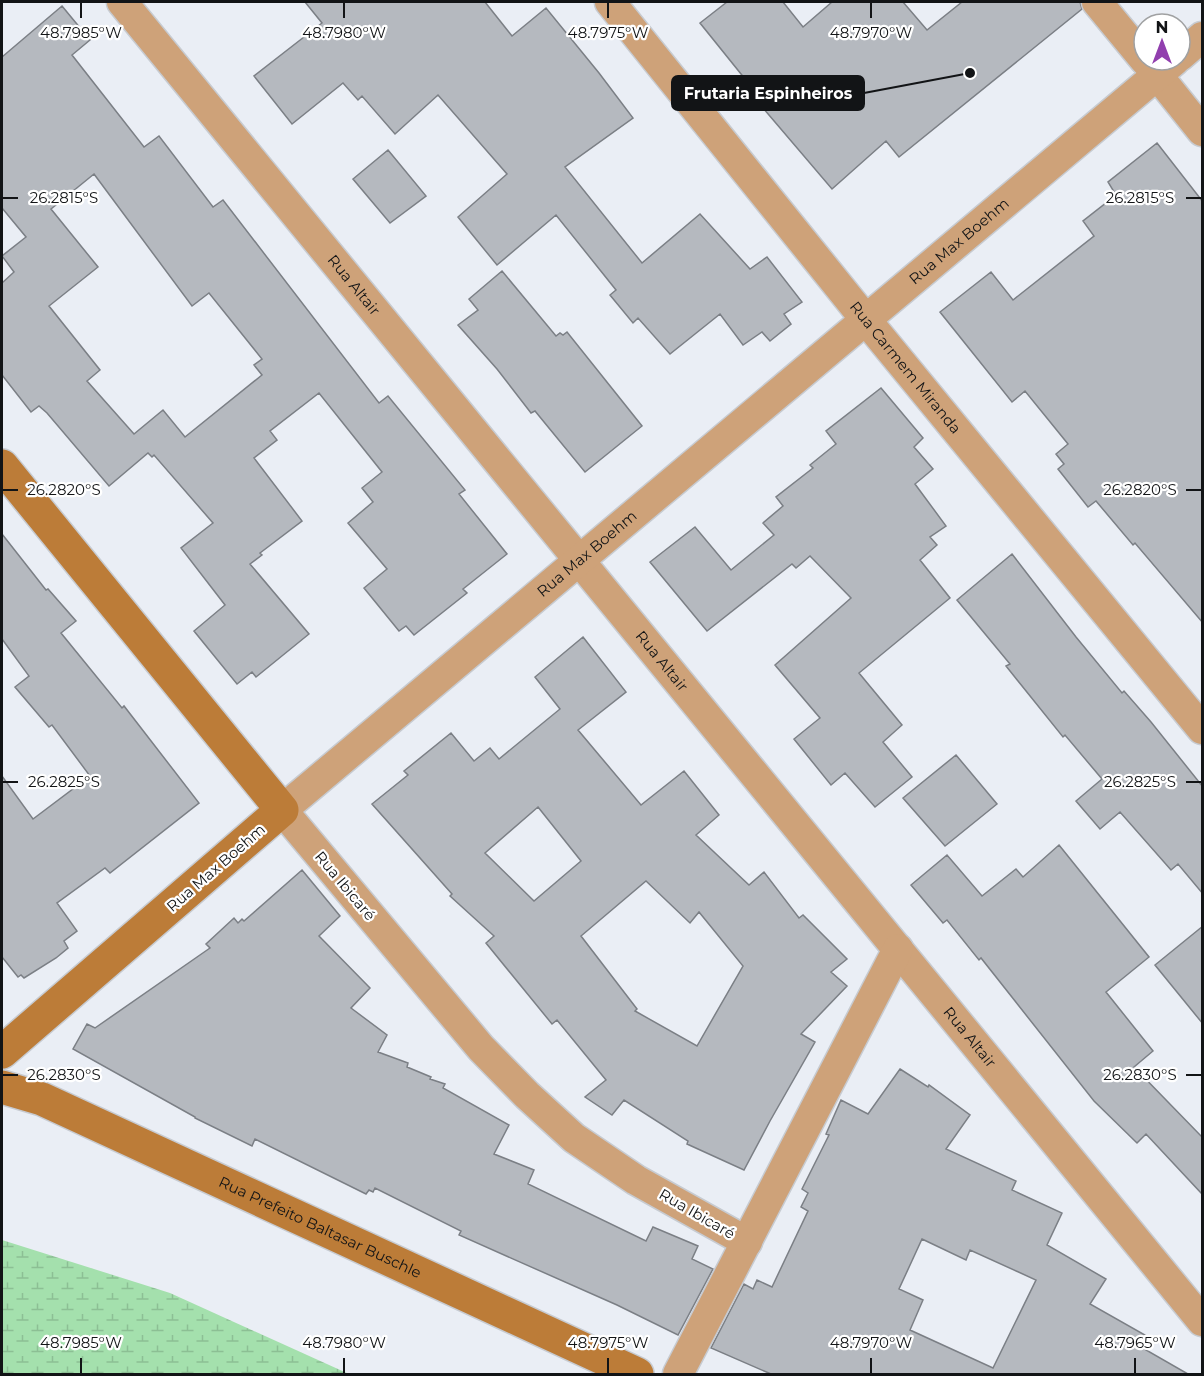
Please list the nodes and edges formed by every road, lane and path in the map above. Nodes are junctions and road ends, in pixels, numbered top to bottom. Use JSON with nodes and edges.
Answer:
{"nodes":[{"id":1,"x":122,"y":2,"type":"edge"},
{"id":2,"x":610,"y":2,"type":"edge"},
{"id":3,"x":1097,"y":2,"type":"edge"},
{"id":4,"x":1132,"y":39,"type":"edge"},
{"id":5,"x":1146,"y":72,"type":"edge"},
{"id":6,"x":1161,"y":72,"type":"edge"},
{"id":7,"x":1203,"y":131,"type":"edge"},
{"id":8,"x":866,"y":320,"type":"junction"},
{"id":9,"x":2,"y":466,"type":"edge"},
{"id":10,"x":579,"y":561,"type":"junction"},
{"id":11,"x":1203,"y":729,"type":"edge"},
{"id":12,"x":282,"y":810,"type":"junction"},
{"id":13,"x":898,"y":949,"type":"junction"},
{"id":14,"x":2,"y":1052,"type":"edge"},
{"id":15,"x":2,"y":1087,"type":"edge"},
{"id":16,"x":747,"y":1242,"type":"junction"},
{"id":17,"x":1203,"y":1321,"type":"edge"},
{"id":18,"x":637,"y":1374,"type":"edge"},
{"id":19,"x":678,"y":1374,"type":"edge"}],
"edges":[{"from":1,"to":10,"type":"street","name":"Rua Altair"},
{"from":2,"to":8,"type":"street","name":"Rua Carmem Miranda"},
{"from":3,"to":4,"type":"street"},
{"from":5,"to":8,"type":"street","name":"Rua Max Boehm"},
{"from":6,"to":7,"type":"street"},
{"from":8,"to":10,"type":"street","name":"Rua Max Boehm"},
{"from":8,"to":11,"type":"street","name":"Rua Carmem Miranda"},
{"from":9,"to":12,"type":"street","name":"Rua Ibicaré"},
{"from":10,"to":12,"type":"street","name":"Rua Max Boehm"},
{"from":10,"to":13,"type":"street","name":"Rua Altair"},
{"from":12,"to":14,"type":"street","name":"Rua Max Boehm"},
{"from":12,"to":16,"type":"street","name":"Rua Ibicaré"},
{"from":13,"to":16,"type":"street"},
{"from":13,"to":17,"type":"street","name":"Rua Altair"},
{"from":15,"to":18,"type":"street","name":"Rua Prefeito Baltasar Buschle"},
{"from":16,"to":19,"type":"street"}]}
